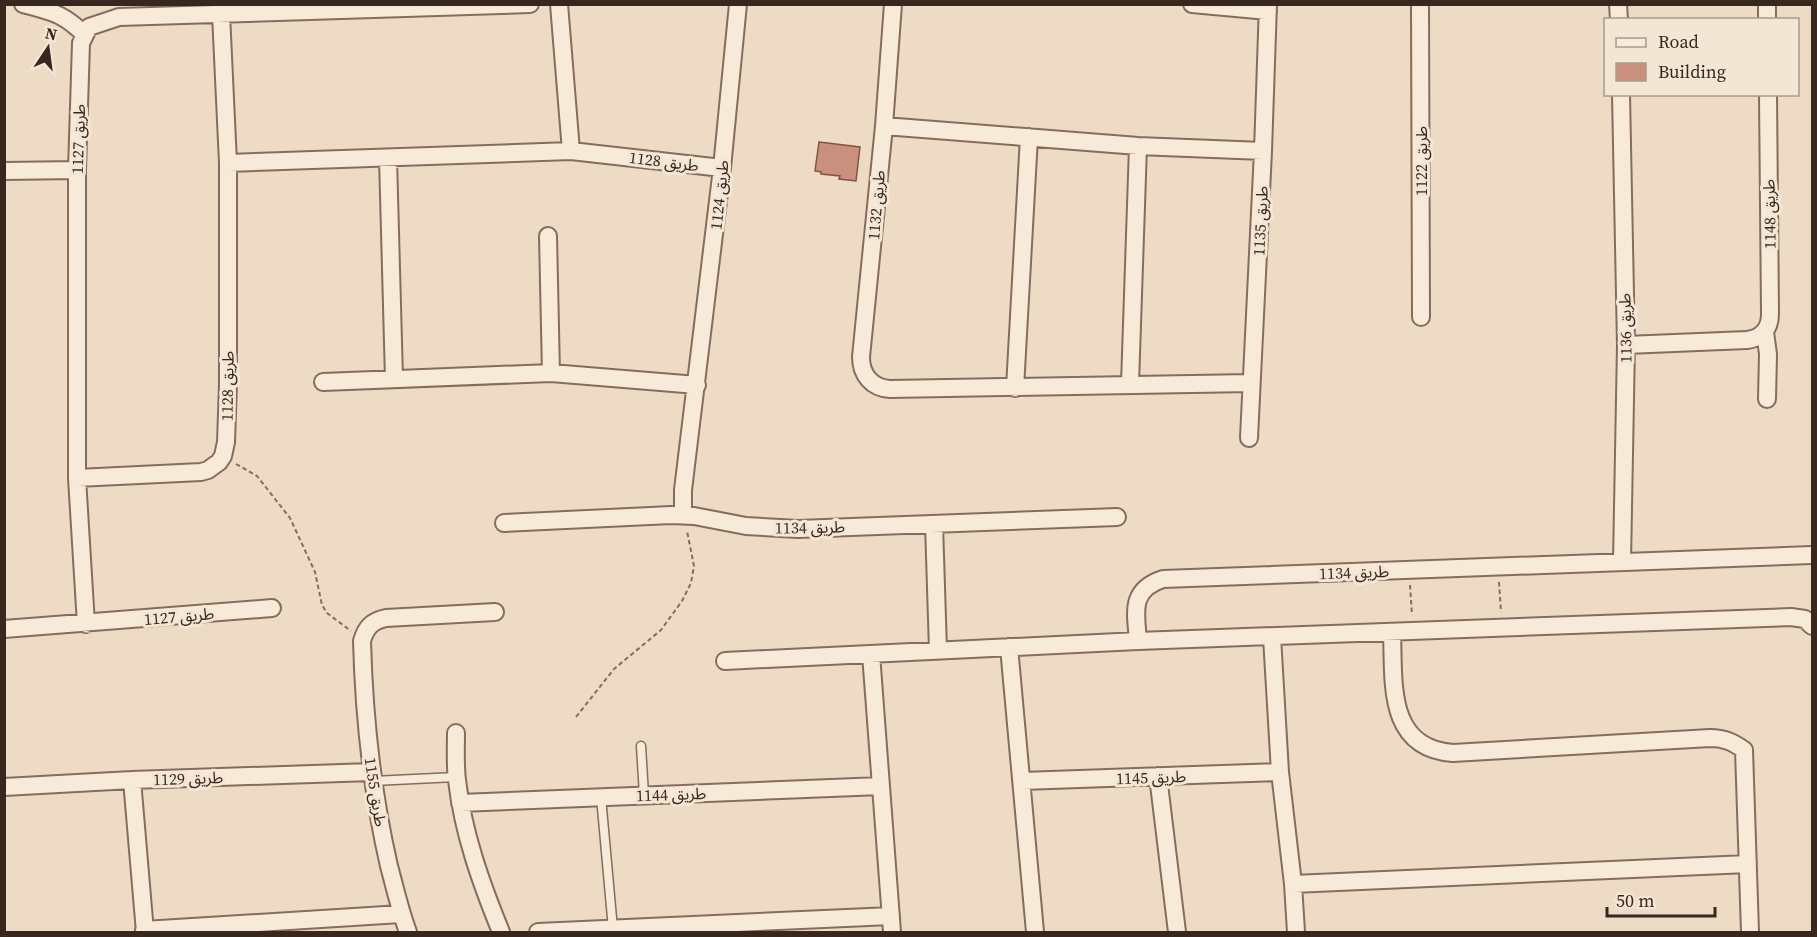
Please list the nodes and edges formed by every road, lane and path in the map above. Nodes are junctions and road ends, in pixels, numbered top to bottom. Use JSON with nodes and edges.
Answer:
{"nodes":[{"id":1,"x":22,"y":4,"type":"edge"},
{"id":2,"x":530,"y":4,"type":"edge"},
{"id":3,"x":559,"y":4,"type":"edge"},
{"id":4,"x":738,"y":4,"type":"edge"},
{"id":5,"x":893,"y":4,"type":"edge"},
{"id":6,"x":1192,"y":4,"type":"edge"},
{"id":7,"x":1420,"y":4,"type":"edge"},
{"id":8,"x":395,"y":6,"type":"edge"},
{"id":9,"x":1268,"y":8,"type":"edge"},
{"id":10,"x":222,"y":14,"type":"junction"},
{"id":11,"x":85,"y":35,"type":"junction"},
{"id":12,"x":1620,"y":96,"type":"edge"},
{"id":13,"x":1768,"y":96,"type":"edge"},
{"id":14,"x":884,"y":126,"type":"junction"},
{"id":15,"x":1029,"y":137,"type":"junction"},
{"id":16,"x":1138,"y":146,"type":"junction"},
{"id":17,"x":571,"y":151,"type":"junction"},
{"id":18,"x":1263,"y":151,"type":"junction"},
{"id":19,"x":388,"y":158,"type":"junction"},
{"id":20,"x":228,"y":164,"type":"junction"},
{"id":21,"x":722,"y":168,"type":"junction"},
{"id":22,"x":77,"y":170,"type":"junction"},
{"id":23,"x":4,"y":171,"type":"edge"},
{"id":24,"x":548,"y":236,"type":"dead end"},
{"id":25,"x":1421,"y":317,"type":"dead end"},
{"id":26,"x":1765,"y":332,"type":"junction"},
{"id":27,"x":1626,"y":345,"type":"junction"},
{"id":28,"x":551,"y":373,"type":"junction"},
{"id":29,"x":394,"y":379,"type":"junction"},
{"id":30,"x":323,"y":382,"type":"dead end"},
{"id":31,"x":1251,"y":383,"type":"junction"},
{"id":32,"x":1130,"y":384,"type":"junction"},
{"id":33,"x":697,"y":385,"type":"junction"},
{"id":34,"x":1015,"y":388,"type":"junction"},
{"id":35,"x":1767,"y":399,"type":"dead end"},
{"id":36,"x":1249,"y":438,"type":"dead end"},
{"id":37,"x":223,"y":456,"type":"junction"},
{"id":38,"x":77,"y":478,"type":"junction"},
{"id":39,"x":683,"y":515,"type":"junction"},
{"id":40,"x":1117,"y":517,"type":"dead end"},
{"id":41,"x":504,"y":522,"type":"dead end"},
{"id":42,"x":934,"y":524,"type":"junction"},
{"id":43,"x":1812,"y":555,"type":"edge"},
{"id":44,"x":1622,"y":562,"type":"junction"},
{"id":45,"x":1498,"y":567,"type":"junction"},
{"id":46,"x":1408,"y":570,"type":"junction"},
{"id":47,"x":272,"y":608,"type":"dead end"},
{"id":48,"x":495,"y":612,"type":"dead end"},
{"id":49,"x":86,"y":624,"type":"junction"},
{"id":50,"x":1812,"y":627,"type":"edge"},
{"id":51,"x":1502,"y":628,"type":"junction"},
{"id":52,"x":4,"y":629,"type":"edge"},
{"id":53,"x":1392,"y":632,"type":"junction"},
{"id":54,"x":1413,"y":632,"type":"junction"},
{"id":55,"x":1272,"y":637,"type":"junction"},
{"id":56,"x":1138,"y":641,"type":"junction"},
{"id":57,"x":362,"y":644,"type":"junction"},
{"id":58,"x":1009,"y":647,"type":"junction"},
{"id":59,"x":938,"y":651,"type":"junction"},
{"id":60,"x":871,"y":654,"type":"junction"},
{"id":61,"x":725,"y":661,"type":"dead end"},
{"id":62,"x":576,"y":717,"type":"dead end"},
{"id":63,"x":456,"y":733,"type":"dead end"},
{"id":64,"x":641,"y":746,"type":"dead end"},
{"id":65,"x":1280,"y":772,"type":"junction"},
{"id":66,"x":1158,"y":776,"type":"junction"},
{"id":67,"x":372,"y":777,"type":"junction"},
{"id":68,"x":456,"y":777,"type":"junction"},
{"id":69,"x":132,"y":780,"type":"junction"},
{"id":70,"x":1022,"y":781,"type":"junction"},
{"id":71,"x":881,"y":786,"type":"junction"},
{"id":72,"x":4,"y":787,"type":"edge"},
{"id":73,"x":644,"y":795,"type":"junction"},
{"id":74,"x":602,"y":797,"type":"junction"},
{"id":75,"x":460,"y":803,"type":"junction"},
{"id":76,"x":1748,"y":864,"type":"junction"},
{"id":77,"x":1293,"y":884,"type":"junction"},
{"id":78,"x":401,"y":914,"type":"junction"},
{"id":79,"x":892,"y":925,"type":"edge"},
{"id":80,"x":772,"y":927,"type":"edge"},
{"id":81,"x":614,"y":929,"type":"junction"},
{"id":82,"x":144,"y":931,"type":"edge"},
{"id":83,"x":408,"y":933,"type":"edge"},
{"id":84,"x":501,"y":933,"type":"edge"},
{"id":85,"x":538,"y":933,"type":"edge"},
{"id":86,"x":1035,"y":933,"type":"edge"},
{"id":87,"x":1177,"y":933,"type":"edge"},
{"id":88,"x":1296,"y":933,"type":"edge"},
{"id":89,"x":1750,"y":933,"type":"edge"}],
"edges":[{"from":1,"to":11,"type":"street"},
{"from":2,"to":8,"type":"street"},
{"from":3,"to":17,"type":"street"},
{"from":4,"to":21,"type":"street","name":"طريق 1124"},
{"from":5,"to":14,"type":"street","name":"طريق 1132"},
{"from":6,"to":9,"type":"street"},
{"from":7,"to":25,"type":"street","name":"طريق 1122"},
{"from":8,"to":10,"type":"street"},
{"from":9,"to":18,"type":"street","name":"طريق 1135"},
{"from":10,"to":11,"type":"street"},
{"from":10,"to":20,"type":"street","name":"طريق 1128"},
{"from":11,"to":22,"type":"street","name":"طريق 1127"},
{"from":12,"to":27,"type":"street","name":"طريق 1136"},
{"from":13,"to":26,"type":"street","name":"طريق 1148"},
{"from":14,"to":15,"type":"street"},
{"from":14,"to":34,"type":"street","name":"طريق 1132"},
{"from":15,"to":16,"type":"street"},
{"from":15,"to":34,"type":"street"},
{"from":16,"to":18,"type":"street"},
{"from":16,"to":32,"type":"street"},
{"from":17,"to":19,"type":"street","name":"طريق 1128"},
{"from":17,"to":21,"type":"street","name":"طريق 1128"},
{"from":18,"to":31,"type":"street","name":"طريق 1135"},
{"from":19,"to":20,"type":"street","name":"طريق 1128"},
{"from":19,"to":29,"type":"street"},
{"from":20,"to":37,"type":"street","name":"طريق 1128"},
{"from":21,"to":33,"type":"street","name":"طريق 1124"},
{"from":22,"to":23,"type":"street"},
{"from":22,"to":38,"type":"street","name":"طريق 1127"},
{"from":24,"to":28,"type":"street"},
{"from":26,"to":27,"type":"street"},
{"from":26,"to":35,"type":"street","name":"طريق 1148"},
{"from":27,"to":44,"type":"street","name":"طريق 1136"},
{"from":28,"to":29,"type":"street"},
{"from":28,"to":33,"type":"street"},
{"from":29,"to":30,"type":"street"},
{"from":31,"to":32,"type":"street"},
{"from":31,"to":36,"type":"street","name":"طريق 1135"},
{"from":32,"to":34,"type":"street"},
{"from":33,"to":39,"type":"street","name":"طريق 1124"},
{"from":37,"to":38,"type":"street"},
{"from":37,"to":57,"type":"path"},
{"from":38,"to":49,"type":"street","name":"طريق 1127"},
{"from":39,"to":41,"type":"street","name":"طريق 1134"},
{"from":39,"to":42,"type":"street","name":"طريق 1134"},
{"from":39,"to":62,"type":"path"},
{"from":40,"to":42,"type":"street","name":"طريق 1134"},
{"from":42,"to":59,"type":"street"},
{"from":43,"to":44,"type":"street","name":"طريق 1134"},
{"from":44,"to":45,"type":"street","name":"طريق 1134"},
{"from":45,"to":46,"type":"street","name":"طريق 1134"},
{"from":45,"to":51,"type":"path"},
{"from":46,"to":54,"type":"path"},
{"from":46,"to":56,"type":"street","name":"طريق 1134"},
{"from":47,"to":49,"type":"street","name":"طريق 1127"},
{"from":48,"to":57,"type":"street"},
{"from":49,"to":52,"type":"street","name":"طريق 1127"},
{"from":50,"to":51,"type":"street"},
{"from":51,"to":54,"type":"street"},
{"from":53,"to":54,"type":"street"},
{"from":53,"to":55,"type":"street"},
{"from":53,"to":76,"type":"street"},
{"from":55,"to":56,"type":"street"},
{"from":55,"to":65,"type":"street"},
{"from":56,"to":58,"type":"street"},
{"from":57,"to":67,"type":"street","name":"طريق 1155"},
{"from":58,"to":59,"type":"street"},
{"from":58,"to":70,"type":"street"},
{"from":59,"to":60,"type":"street"},
{"from":60,"to":61,"type":"street"},
{"from":60,"to":71,"type":"street"},
{"from":63,"to":68,"type":"street"},
{"from":64,"to":73,"type":"lane"},
{"from":65,"to":66,"type":"street","name":"طريق 1145"},
{"from":65,"to":77,"type":"street"},
{"from":66,"to":70,"type":"street","name":"طريق 1145"},
{"from":66,"to":87,"type":"street"},
{"from":67,"to":68,"type":"lane"},
{"from":67,"to":69,"type":"street","name":"طريق 1129"},
{"from":67,"to":78,"type":"street","name":"طريق 1155"},
{"from":68,"to":75,"type":"street"},
{"from":69,"to":72,"type":"street","name":"طريق 1129"},
{"from":69,"to":82,"type":"street"},
{"from":70,"to":86,"type":"street"},
{"from":71,"to":73,"type":"street","name":"طريق 1144"},
{"from":71,"to":79,"type":"street"},
{"from":73,"to":74,"type":"street","name":"طريق 1144"},
{"from":74,"to":75,"type":"street","name":"طريق 1144"},
{"from":74,"to":81,"type":"lane"},
{"from":75,"to":84,"type":"street"},
{"from":76,"to":77,"type":"street"},
{"from":76,"to":89,"type":"street"},
{"from":77,"to":88,"type":"street"},
{"from":78,"to":82,"type":"street"},
{"from":78,"to":83,"type":"street","name":"طريق 1155"},
{"from":79,"to":80,"type":"street"},
{"from":80,"to":81,"type":"street"},
{"from":81,"to":85,"type":"street"}]}
